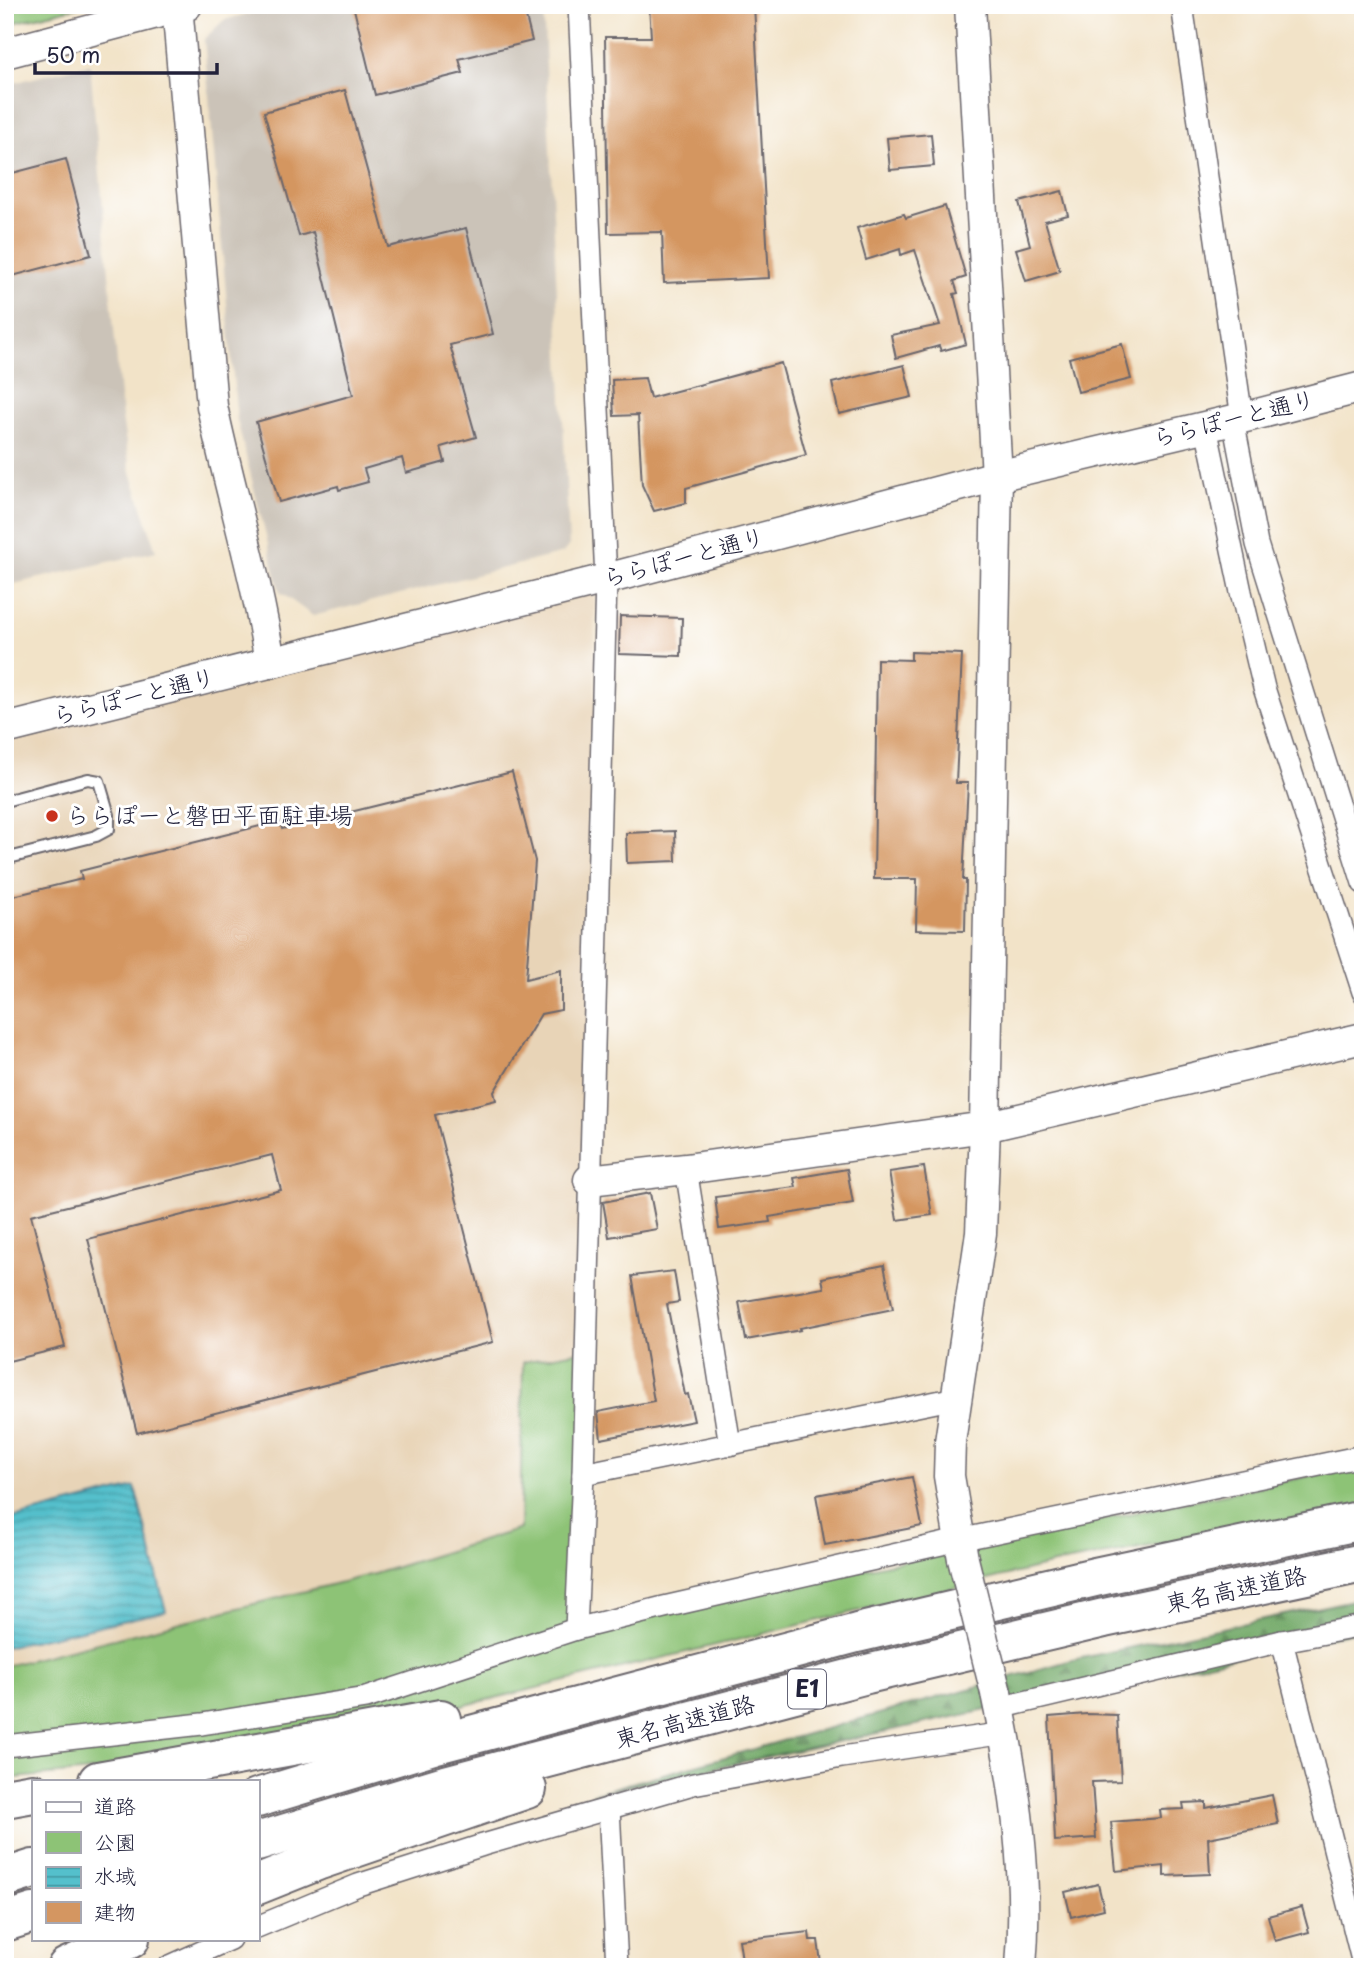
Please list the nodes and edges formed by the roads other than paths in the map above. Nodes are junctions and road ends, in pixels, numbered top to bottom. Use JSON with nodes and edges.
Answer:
{"nodes":[{"id":1,"x":579,"y":5,"type":"edge"},
{"id":2,"x":970,"y":5,"type":"edge"},
{"id":3,"x":1182,"y":5,"type":"edge"},
{"id":4,"x":180,"y":6,"type":"edge"},
{"id":5,"x":5,"y":53,"type":"edge"},
{"id":6,"x":1363,"y":387,"type":"edge"},
{"id":7,"x":1227,"y":422,"type":"junction"},
{"id":8,"x":997,"y":476,"type":"junction"},
{"id":9,"x":606,"y":579,"type":"junction"},
{"id":10,"x":270,"y":663,"type":"junction"},
{"id":11,"x":5,"y":729,"type":"edge"},
{"id":12,"x":5,"y":801,"type":"edge"},
{"id":13,"x":5,"y":859,"type":"edge"},
{"id":14,"x":1363,"y":883,"type":"edge"},
{"id":15,"x":1363,"y":992,"type":"edge"},
{"id":16,"x":1363,"y":1038,"type":"edge"},
{"id":17,"x":985,"y":1127,"type":"junction"},
{"id":18,"x":686,"y":1169,"type":"junction"},
{"id":19,"x":589,"y":1180,"type":"junction"},
{"id":20,"x":956,"y":1398,"type":"junction"},
{"id":21,"x":730,"y":1444,"type":"junction"},
{"id":22,"x":1363,"y":1456,"type":"edge"},
{"id":23,"x":583,"y":1474,"type":"junction"},
{"id":24,"x":1363,"y":1520,"type":"edge"},
{"id":25,"x":961,"y":1550,"type":"junction"},
{"id":26,"x":1363,"y":1563,"type":"edge"},
{"id":27,"x":1363,"y":1626,"type":"edge"},
{"id":28,"x":576,"y":1629,"type":"junction"},
{"id":29,"x":857,"y":1633,"type":"junction"},
{"id":30,"x":1282,"y":1641,"type":"junction"},
{"id":31,"x":867,"y":1674,"type":"junction"},
{"id":32,"x":1000,"y":1711,"type":"junction"},
{"id":33,"x":5,"y":1746,"type":"edge"},
{"id":34,"x":105,"y":1780,"type":"edge"},
{"id":35,"x":32,"y":1793,"type":"edge"},
{"id":36,"x":259,"y":1797,"type":"edge"},
{"id":37,"x":5,"y":1798,"type":"edge"},
{"id":38,"x":609,"y":1808,"type":"junction"},
{"id":39,"x":259,"y":1841,"type":"edge"},
{"id":40,"x":32,"y":1869,"type":"edge"},
{"id":41,"x":5,"y":1878,"type":"edge"},
{"id":42,"x":259,"y":1884,"type":"edge"},
{"id":43,"x":32,"y":1913,"type":"edge"},
{"id":44,"x":5,"y":1922,"type":"edge"},
{"id":45,"x":259,"y":1926,"type":"edge"},
{"id":46,"x":129,"y":1940,"type":"edge"},
{"id":47,"x":228,"y":1940,"type":"edge"},
{"id":48,"x":1363,"y":1964,"type":"edge"},
{"id":49,"x":66,"y":1967,"type":"edge"},
{"id":50,"x":168,"y":1967,"type":"edge"},
{"id":51,"x":617,"y":1967,"type":"edge"},
{"id":52,"x":1021,"y":1967,"type":"edge"}],
"edges":[{"from":1,"to":9,"type":"street"},
{"from":2,"to":8,"type":"street"},
{"from":3,"to":7,"type":"street"},
{"from":4,"to":5,"type":"street"},
{"from":4,"to":10,"type":"street"},
{"from":6,"to":7,"type":"street","name":"ららぽーと通り"},
{"from":7,"to":8,"type":"street","name":"ららぽーと通り"},
{"from":7,"to":14,"type":"street"},
{"from":7,"to":15,"type":"street"},
{"from":8,"to":9,"type":"street","name":"ららぽーと通り"},
{"from":8,"to":17,"type":"street"},
{"from":9,"to":10,"type":"street","name":"ららぽーと通り"},
{"from":9,"to":19,"type":"street"},
{"from":10,"to":11,"type":"street","name":"ららぽーと通り"},
{"from":12,"to":13,"type":"lane"},
{"from":16,"to":17,"type":"street"},
{"from":17,"to":18,"type":"street"},
{"from":17,"to":20,"type":"street"},
{"from":18,"to":19,"type":"street"},
{"from":18,"to":21,"type":"street"},
{"from":19,"to":23,"type":"street"},
{"from":20,"to":21,"type":"street"},
{"from":20,"to":25,"type":"street"},
{"from":21,"to":23,"type":"street"},
{"from":22,"to":25,"type":"street"},
{"from":23,"to":28,"type":"street"},
{"from":24,"to":29,"type":"highway","name":"東名高速道路","number":"E1"},
{"from":25,"to":28,"type":"street"},
{"from":25,"to":32,"type":"street","bridge":true},
{"from":26,"to":31,"type":"highway","name":"東名高速道路","number":"E1"},
{"from":27,"to":30,"type":"street"},
{"from":28,"to":33,"type":"street"},
{"from":29,"to":34,"type":"highway"},
{"from":29,"to":36,"type":"highway","name":"東名高速道路","number":"E1"},
{"from":30,"to":32,"type":"street"},
{"from":30,"to":48,"type":"street"},
{"from":31,"to":39,"type":"highway","name":"東名高速道路","number":"E1"},
{"from":31,"to":42,"type":"highway"},
{"from":32,"to":38,"type":"street"},
{"from":32,"to":52,"type":"street"},
{"from":35,"to":37,"type":"highway"},
{"from":38,"to":45,"type":"street"},
{"from":38,"to":51,"type":"street"},
{"from":40,"to":41,"type":"highway"},
{"from":43,"to":44,"type":"highway"},
{"from":46,"to":49,"type":"highway"},
{"from":47,"to":50,"type":"street"}]}
